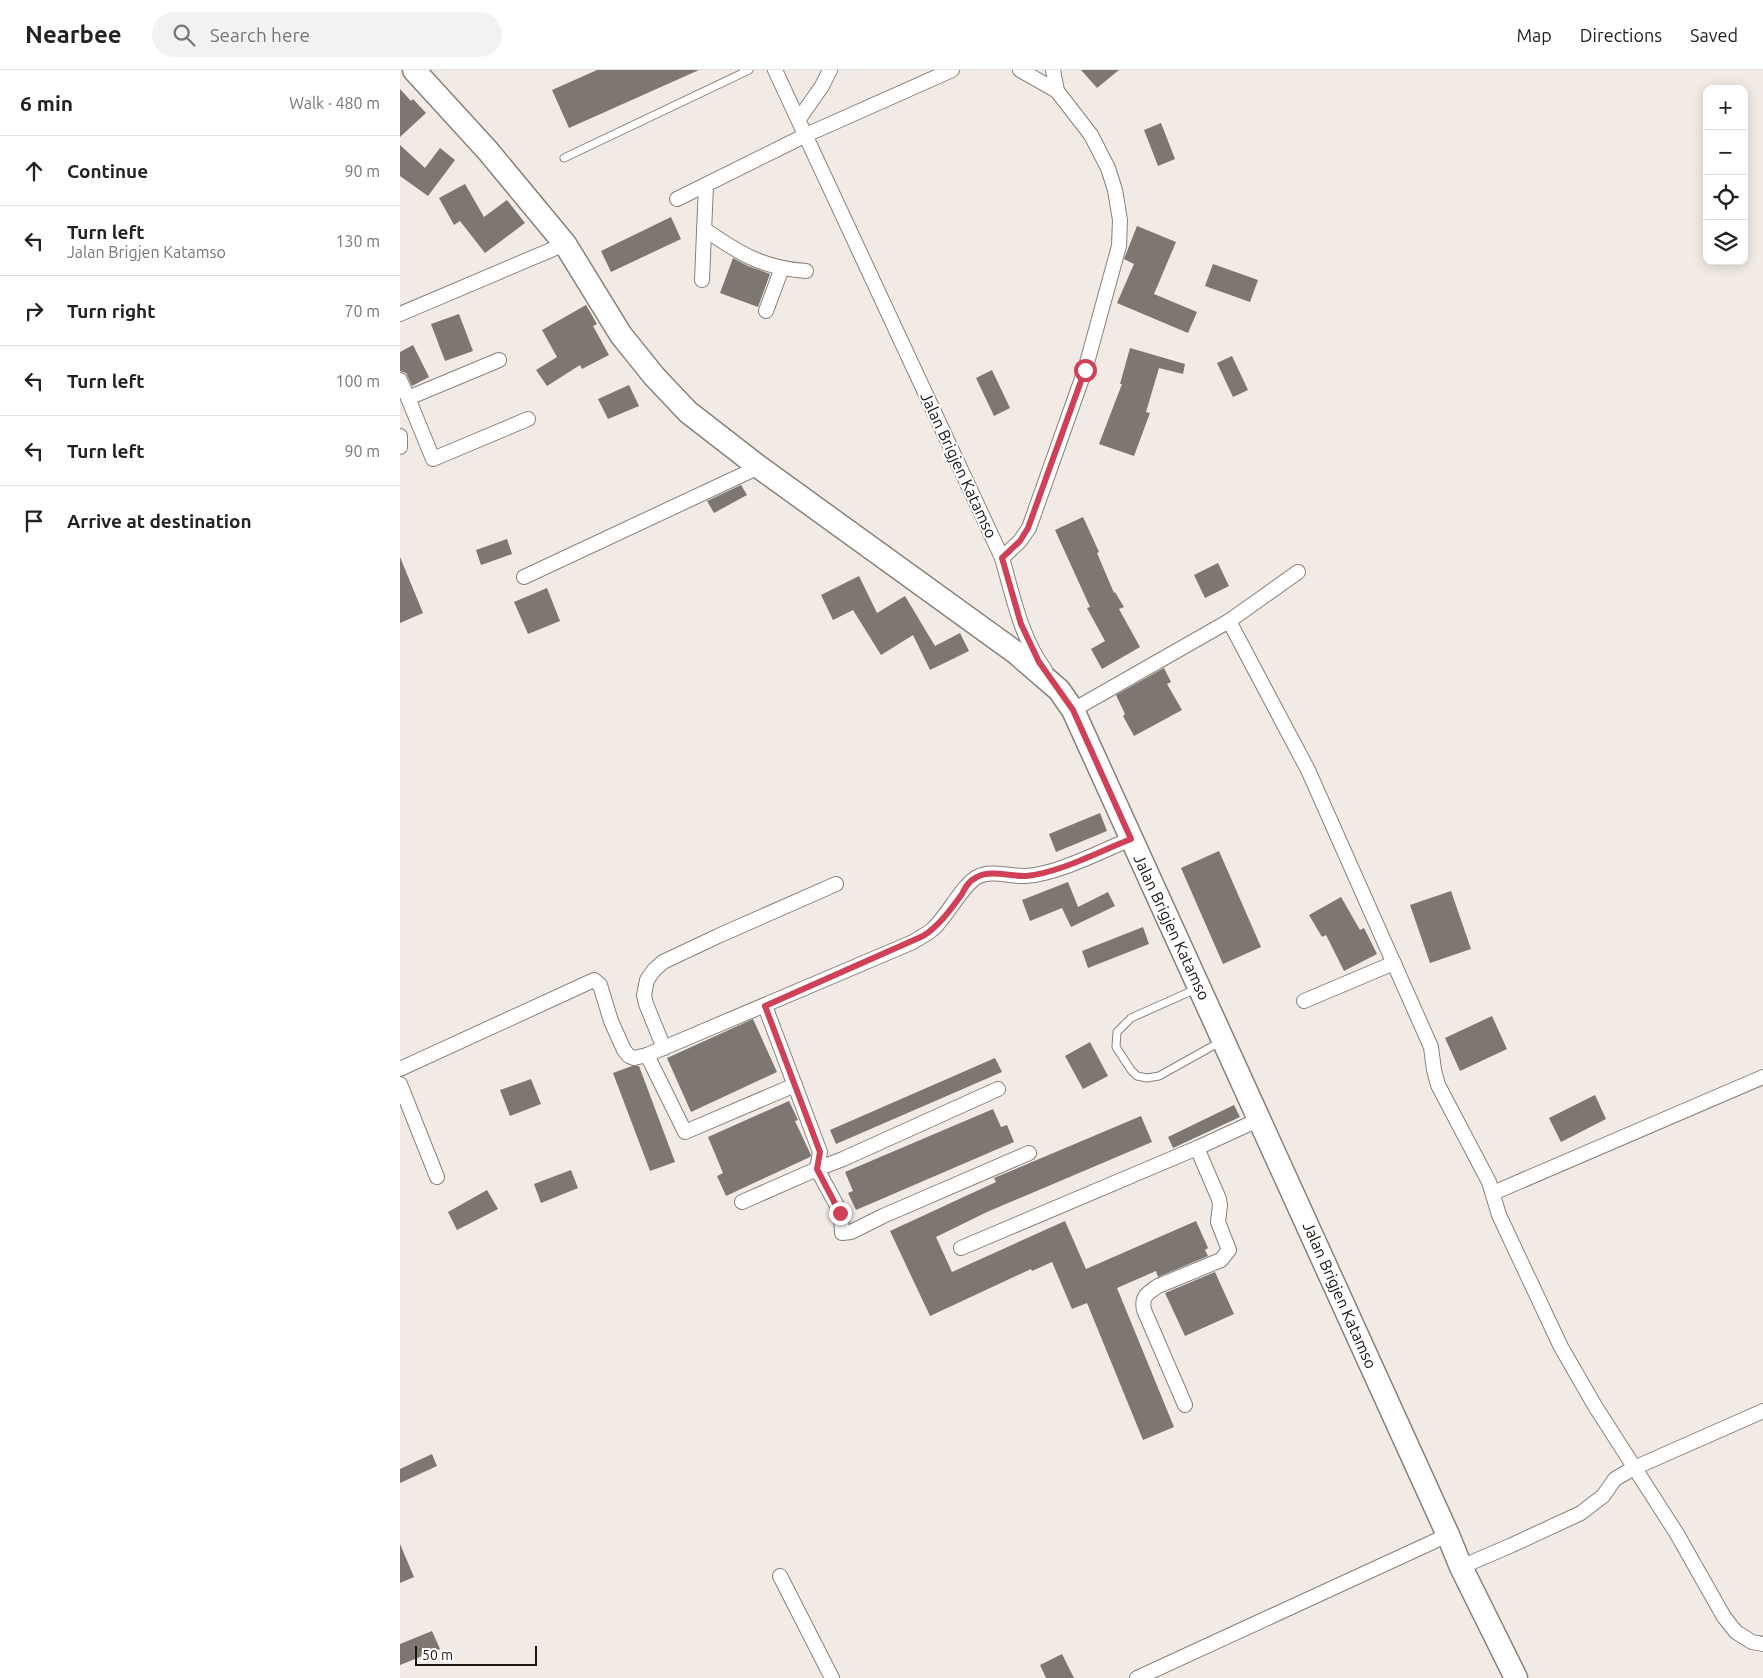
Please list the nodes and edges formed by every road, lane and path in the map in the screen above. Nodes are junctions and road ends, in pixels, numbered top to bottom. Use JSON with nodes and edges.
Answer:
{"nodes":[{"id":1,"x":414,"y":70,"type":"edge"},
{"id":2,"x":749,"y":70,"type":"edge"},
{"id":3,"x":775,"y":70,"type":"edge"},
{"id":4,"x":830,"y":70,"type":"edge"},
{"id":5,"x":952,"y":70,"type":"edge"},
{"id":6,"x":1020,"y":70,"type":"edge"},
{"id":7,"x":1053,"y":70,"type":"edge"},
{"id":8,"x":1057,"y":91,"type":"junction"},
{"id":9,"x":799,"y":119,"type":"junction"},
{"id":10,"x":806,"y":135,"type":"junction"},
{"id":11,"x":564,"y":158,"type":"dead end"},
{"id":12,"x":706,"y":185,"type":"junction"},
{"id":13,"x":677,"y":199,"type":"dead end"},
{"id":14,"x":704,"y":229,"type":"junction"},
{"id":15,"x":565,"y":244,"type":"junction"},
{"id":16,"x":782,"y":268,"type":"junction"},
{"id":17,"x":806,"y":271,"type":"dead end"},
{"id":18,"x":702,"y":280,"type":"dead end"},
{"id":19,"x":766,"y":311,"type":"dead end"},
{"id":20,"x":400,"y":314,"type":"edge"},
{"id":21,"x":499,"y":360,"type":"dead end"},
{"id":22,"x":400,"y":380,"type":"edge"},
{"id":23,"x":408,"y":398,"type":"junction"},
{"id":24,"x":528,"y":419,"type":"dead end"},
{"id":25,"x":400,"y":436,"type":"edge"},
{"id":26,"x":400,"y":447,"type":"edge"},
{"id":27,"x":759,"y":468,"type":"junction"},
{"id":28,"x":1002,"y":558,"type":"junction"},
{"id":29,"x":1298,"y":572,"type":"dead end"},
{"id":30,"x":524,"y":577,"type":"dead end"},
{"id":31,"x":1229,"y":621,"type":"junction"},
{"id":32,"x":1059,"y":690,"type":"junction"},
{"id":33,"x":1073,"y":710,"type":"junction"},
{"id":34,"x":1131,"y":839,"type":"junction"},
{"id":35,"x":836,"y":884,"type":"dead end"},
{"id":36,"x":1394,"y":963,"type":"junction"},
{"id":37,"x":1200,"y":987,"type":"junction"},
{"id":38,"x":1304,"y":1001,"type":"dead end"},
{"id":39,"x":765,"y":1006,"type":"junction"},
{"id":40,"x":1223,"y":1041,"type":"junction"},
{"id":41,"x":664,"y":1048,"type":"junction"},
{"id":42,"x":647,"y":1055,"type":"junction"},
{"id":43,"x":400,"y":1069,"type":"edge"},
{"id":44,"x":1763,"y":1078,"type":"edge"},
{"id":45,"x":400,"y":1084,"type":"edge"},
{"id":46,"x":795,"y":1085,"type":"junction"},
{"id":47,"x":998,"y":1089,"type":"dead end"},
{"id":48,"x":1260,"y":1119,"type":"junction"},
{"id":49,"x":1197,"y":1148,"type":"junction"},
{"id":50,"x":1029,"y":1153,"type":"dead end"},
{"id":51,"x":817,"y":1169,"type":"junction"},
{"id":52,"x":437,"y":1177,"type":"dead end"},
{"id":53,"x":1493,"y":1193,"type":"junction"},
{"id":54,"x":742,"y":1202,"type":"dead end"},
{"id":55,"x":962,"y":1248,"type":"dead end"},
{"id":56,"x":1185,"y":1405,"type":"dead end"},
{"id":57,"x":1763,"y":1410,"type":"edge"},
{"id":58,"x":1634,"y":1468,"type":"junction"},
{"id":59,"x":1448,"y":1535,"type":"junction"},
{"id":60,"x":1461,"y":1567,"type":"junction"},
{"id":61,"x":780,"y":1576,"type":"dead end"},
{"id":62,"x":1763,"y":1644,"type":"edge"},
{"id":63,"x":832,"y":1678,"type":"edge"},
{"id":64,"x":1137,"y":1678,"type":"edge"},
{"id":65,"x":1516,"y":1678,"type":"edge"}],
"edges":[{"from":1,"to":15,"type":"main road"},
{"from":2,"to":11,"type":"lane"},
{"from":3,"to":9,"type":"street","name":"Jalan Brigjen Katamso"},
{"from":4,"to":9,"type":"street"},
{"from":5,"to":10,"type":"street"},
{"from":6,"to":8,"type":"street"},
{"from":7,"to":8,"type":"street"},
{"from":8,"to":28,"type":"street"},
{"from":9,"to":10,"type":"street","name":"Jalan Brigjen Katamso"},
{"from":10,"to":12,"type":"street"},
{"from":10,"to":28,"type":"street","name":"Jalan Brigjen Katamso"},
{"from":12,"to":13,"type":"street"},
{"from":12,"to":14,"type":"street"},
{"from":14,"to":16,"type":"street"},
{"from":14,"to":18,"type":"street"},
{"from":15,"to":20,"type":"street"},
{"from":15,"to":27,"type":"main road"},
{"from":16,"to":17,"type":"street"},
{"from":16,"to":19,"type":"street"},
{"from":21,"to":23,"type":"street"},
{"from":22,"to":23,"type":"street"},
{"from":23,"to":24,"type":"street"},
{"from":25,"to":26,"type":"street"},
{"from":27,"to":30,"type":"street"},
{"from":27,"to":32,"type":"main road"},
{"from":28,"to":32,"type":"street","name":"Jalan Brigjen Katamso"},
{"from":29,"to":31,"type":"street"},
{"from":31,"to":33,"type":"street"},
{"from":31,"to":36,"type":"street"},
{"from":32,"to":33,"type":"main road","name":"Jalan Brigjen Katamso"},
{"from":33,"to":34,"type":"main road","name":"Jalan Brigjen Katamso"},
{"from":34,"to":37,"type":"main road","name":"Jalan Brigjen Katamso"},
{"from":34,"to":39,"type":"street"},
{"from":35,"to":41,"type":"street"},
{"from":36,"to":38,"type":"street"},
{"from":36,"to":53,"type":"street"},
{"from":37,"to":40,"type":"main road","name":"Jalan Brigjen Katamso"},
{"from":37,"to":40,"type":"lane"},
{"from":39,"to":41,"type":"street"},
{"from":39,"to":46,"type":"street"},
{"from":40,"to":48,"type":"main road","name":"Jalan Brigjen Katamso"},
{"from":41,"to":42,"type":"street"},
{"from":42,"to":43,"type":"street"},
{"from":42,"to":46,"type":"street"},
{"from":44,"to":53,"type":"street"},
{"from":45,"to":52,"type":"street"},
{"from":46,"to":51,"type":"street"},
{"from":47,"to":51,"type":"street"},
{"from":48,"to":49,"type":"street"},
{"from":48,"to":59,"type":"main road","name":"Jalan Brigjen Katamso"},
{"from":49,"to":55,"type":"street"},
{"from":49,"to":56,"type":"street"},
{"from":50,"to":51,"type":"street"},
{"from":51,"to":54,"type":"street"},
{"from":53,"to":58,"type":"street"},
{"from":57,"to":58,"type":"street"},
{"from":58,"to":60,"type":"street"},
{"from":58,"to":62,"type":"street"},
{"from":59,"to":60,"type":"main road","name":"Jalan Brigjen Katamso"},
{"from":59,"to":64,"type":"street"},
{"from":60,"to":65,"type":"main road","name":"Jalan Brigjen Katamso"},
{"from":61,"to":63,"type":"street"}]}
